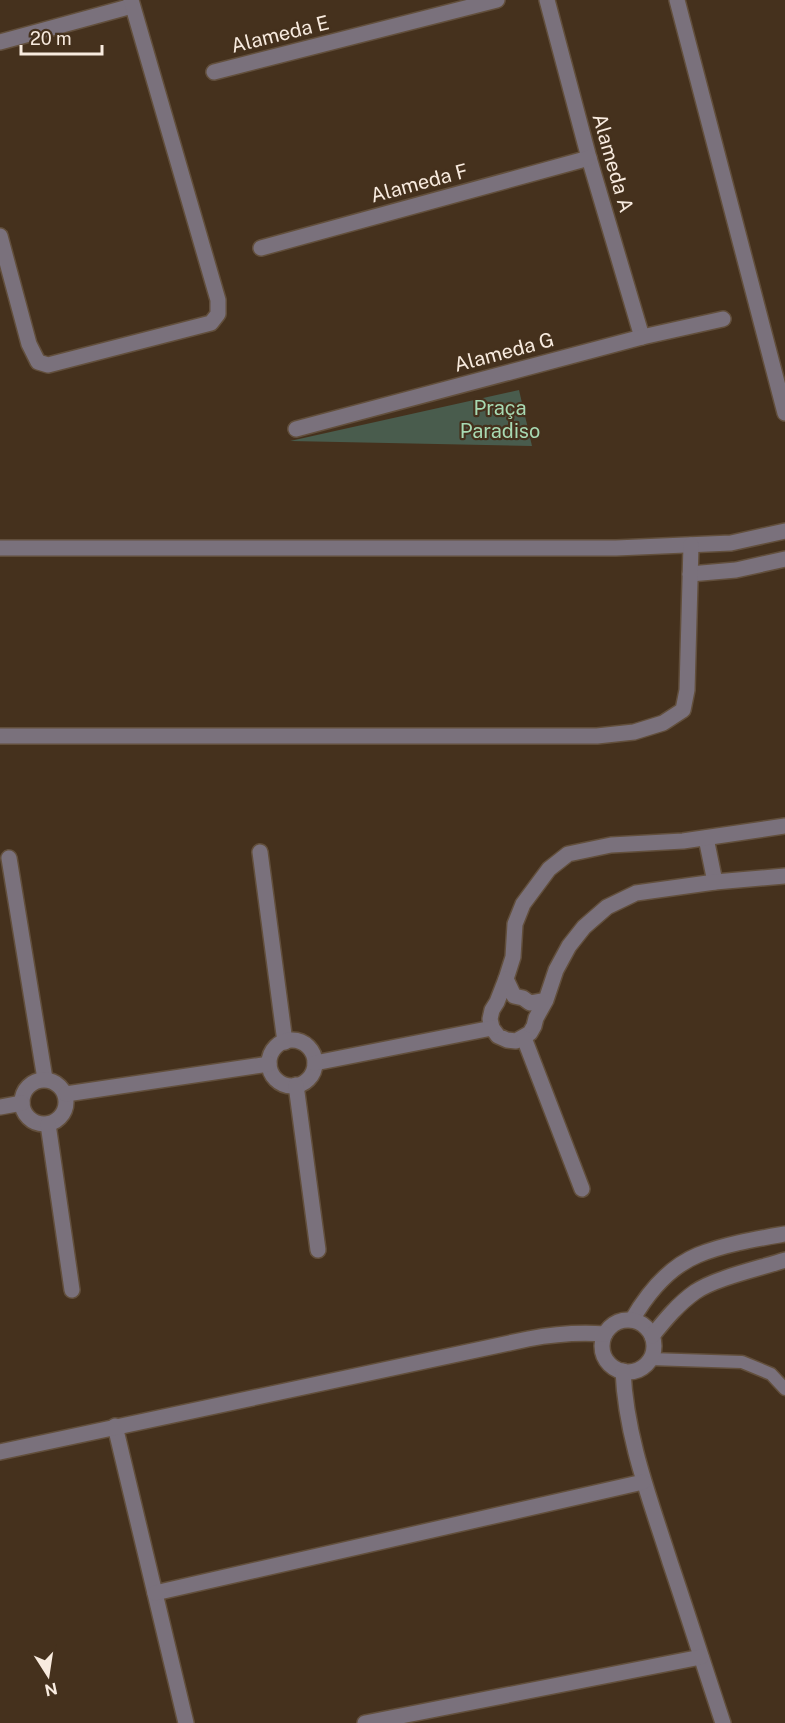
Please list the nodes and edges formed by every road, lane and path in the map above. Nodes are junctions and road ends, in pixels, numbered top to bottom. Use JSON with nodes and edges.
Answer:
{"nodes":[{"id":1,"x":497,"y":0,"type":"edge"},
{"id":2,"x":547,"y":0,"type":"edge"},
{"id":3,"x":677,"y":0,"type":"edge"},
{"id":4,"x":131,"y":3,"type":"edge"},
{"id":5,"x":0,"y":42,"type":"edge"},
{"id":6,"x":214,"y":72,"type":"dead end"},
{"id":7,"x":589,"y":158,"type":"junction"},
{"id":8,"x":0,"y":236,"type":"edge"},
{"id":9,"x":261,"y":248,"type":"dead end"},
{"id":10,"x":723,"y":319,"type":"dead end"},
{"id":11,"x":642,"y":337,"type":"junction"},
{"id":12,"x":785,"y":413,"type":"edge"},
{"id":13,"x":296,"y":429,"type":"dead end"},
{"id":14,"x":785,"y":531,"type":"edge"},
{"id":15,"x":691,"y":545,"type":"junction"},
{"id":16,"x":0,"y":548,"type":"edge"},
{"id":17,"x":785,"y":559,"type":"edge"},
{"id":18,"x":690,"y":574,"type":"junction"},
{"id":19,"x":0,"y":736,"type":"edge"},
{"id":20,"x":785,"y":825,"type":"edge"},
{"id":21,"x":706,"y":838,"type":"junction"},
{"id":22,"x":260,"y":852,"type":"dead end"},
{"id":23,"x":9,"y":858,"type":"dead end"},
{"id":24,"x":785,"y":876,"type":"edge"},
{"id":25,"x":715,"y":882,"type":"junction"},
{"id":26,"x":506,"y":980,"type":"junction"},
{"id":27,"x":546,"y":1000,"type":"junction"},
{"id":28,"x":492,"y":1028,"type":"junction"},
{"id":29,"x":524,"y":1038,"type":"junction"},
{"id":30,"x":285,"y":1042,"type":"junction"},
{"id":31,"x":315,"y":1063,"type":"junction"},
{"id":32,"x":269,"y":1064,"type":"junction"},
{"id":33,"x":45,"y":1079,"type":"junction"},
{"id":34,"x":296,"y":1085,"type":"junction"},
{"id":35,"x":66,"y":1094,"type":"junction"},
{"id":36,"x":21,"y":1103,"type":"junction"},
{"id":37,"x":0,"y":1107,"type":"edge"},
{"id":38,"x":48,"y":1124,"type":"junction"},
{"id":39,"x":582,"y":1189,"type":"dead end"},
{"id":40,"x":785,"y":1234,"type":"edge"},
{"id":41,"x":785,"y":1247,"type":"edge"},
{"id":42,"x":318,"y":1250,"type":"dead end"},
{"id":43,"x":785,"y":1260,"type":"edge"},
{"id":44,"x":72,"y":1290,"type":"dead end"},
{"id":45,"x":632,"y":1320,"type":"junction"},
{"id":46,"x":605,"y":1334,"type":"junction"},
{"id":47,"x":652,"y":1336,"type":"junction"},
{"id":48,"x":651,"y":1359,"type":"junction"},
{"id":49,"x":623,"y":1371,"type":"junction"},
{"id":50,"x":785,"y":1389,"type":"edge"},
{"id":51,"x":115,"y":1426,"type":"junction"},
{"id":52,"x":0,"y":1452,"type":"edge"},
{"id":53,"x":643,"y":1482,"type":"junction"},
{"id":54,"x":156,"y":1593,"type":"junction"},
{"id":55,"x":701,"y":1657,"type":"junction"},
{"id":56,"x":186,"y":1723,"type":"edge"},
{"id":57,"x":365,"y":1723,"type":"edge"},
{"id":58,"x":723,"y":1723,"type":"edge"}],
"edges":[{"from":1,"to":6,"type":"street","name":"Alameda E"},
{"from":2,"to":7,"type":"street","name":"Alameda A"},
{"from":3,"to":12,"type":"street"},
{"from":4,"to":5,"type":"street"},
{"from":4,"to":8,"type":"street"},
{"from":7,"to":9,"type":"street","name":"Alameda F"},
{"from":7,"to":11,"type":"street","name":"Alameda A"},
{"from":10,"to":11,"type":"street","name":"Alameda G"},
{"from":11,"to":13,"type":"street","name":"Alameda G"},
{"from":14,"to":15,"type":"street"},
{"from":15,"to":16,"type":"street"},
{"from":15,"to":18,"type":"street"},
{"from":17,"to":18,"type":"street"},
{"from":18,"to":19,"type":"street"},
{"from":20,"to":21,"type":"street"},
{"from":21,"to":25,"type":"street"},
{"from":21,"to":26,"type":"street"},
{"from":22,"to":30,"type":"street"},
{"from":23,"to":33,"type":"street"},
{"from":24,"to":25,"type":"street"},
{"from":25,"to":27,"type":"street"},
{"from":26,"to":27,"type":"street"},
{"from":26,"to":28,"type":"street"},
{"from":27,"to":29,"type":"street"},
{"from":28,"to":29,"type":"street"},
{"from":28,"to":31,"type":"street"},
{"from":29,"to":39,"type":"street"},
{"from":30,"to":31,"type":"street"},
{"from":30,"to":32,"type":"street"},
{"from":31,"to":34,"type":"street"},
{"from":32,"to":34,"type":"street"},
{"from":32,"to":35,"type":"street"},
{"from":33,"to":35,"type":"street"},
{"from":33,"to":36,"type":"street"},
{"from":34,"to":42,"type":"street"},
{"from":35,"to":38,"type":"street"},
{"from":36,"to":37,"type":"street"},
{"from":36,"to":38,"type":"street"},
{"from":38,"to":44,"type":"street"},
{"from":40,"to":41,"type":"street"},
{"from":40,"to":45,"type":"street"},
{"from":43,"to":47,"type":"street"},
{"from":45,"to":46,"type":"street"},
{"from":45,"to":47,"type":"street"},
{"from":46,"to":49,"type":"street"},
{"from":46,"to":51,"type":"street"},
{"from":47,"to":48,"type":"street"},
{"from":48,"to":49,"type":"street"},
{"from":48,"to":50,"type":"lane"},
{"from":49,"to":53,"type":"street"},
{"from":51,"to":52,"type":"street"},
{"from":51,"to":54,"type":"street"},
{"from":53,"to":54,"type":"street"},
{"from":53,"to":55,"type":"street"},
{"from":54,"to":56,"type":"street"},
{"from":55,"to":57,"type":"street"},
{"from":55,"to":58,"type":"street"}]}
